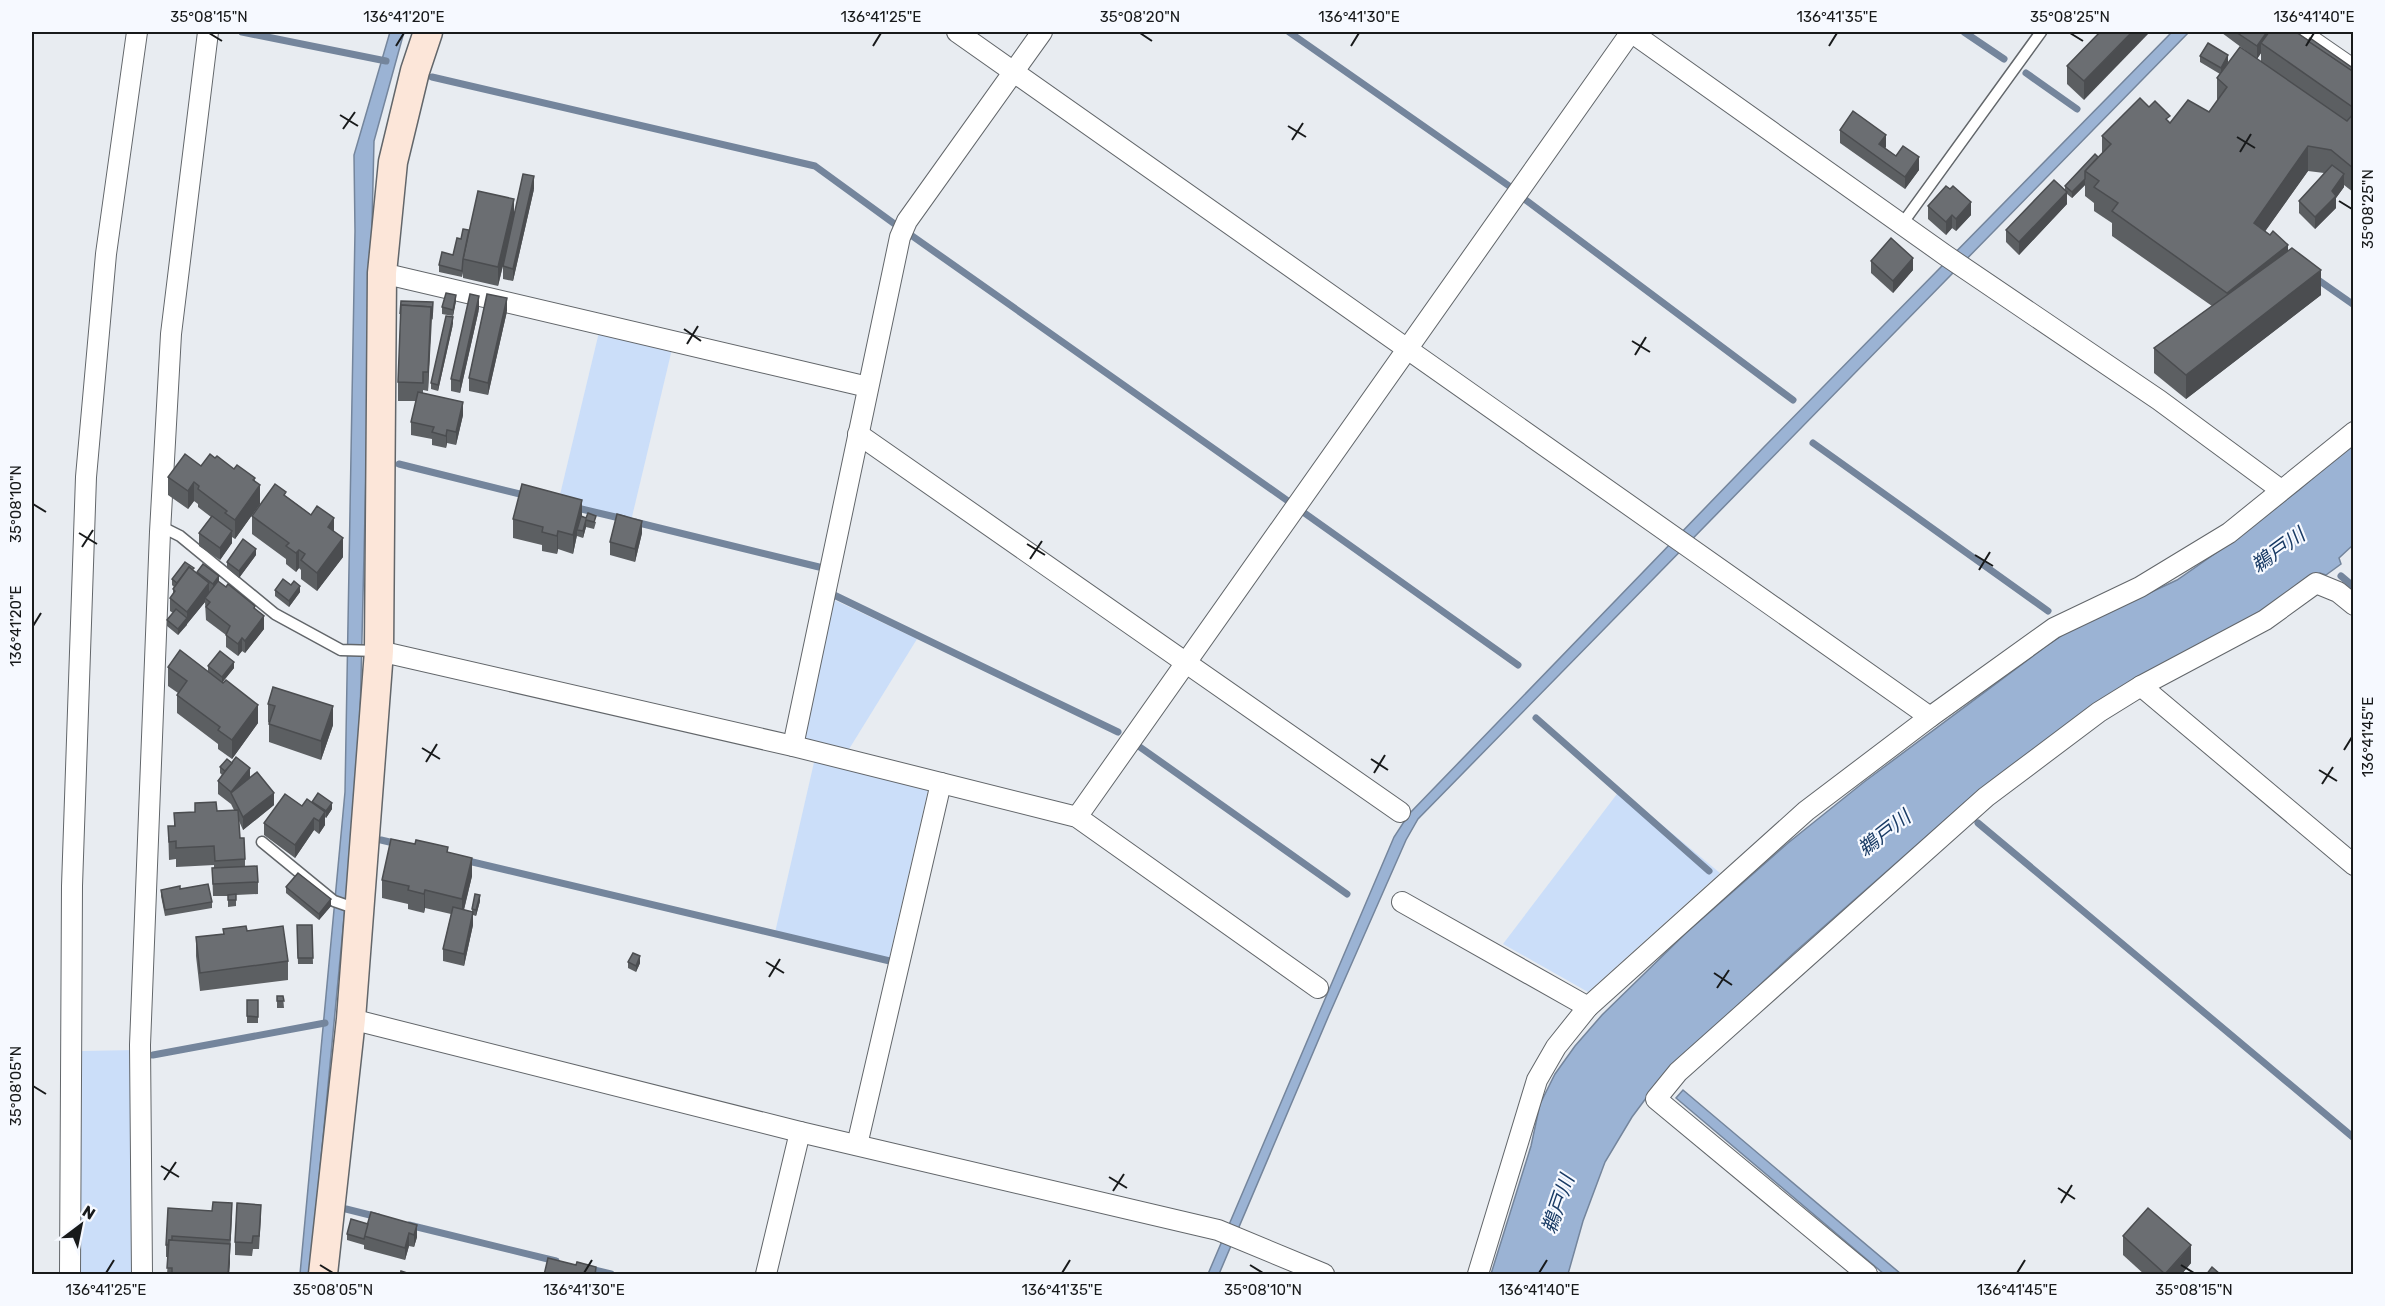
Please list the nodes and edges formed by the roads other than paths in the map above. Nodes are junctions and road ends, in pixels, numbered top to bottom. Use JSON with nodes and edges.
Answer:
{"nodes":[{"id":1,"x":137,"y":32,"type":"edge"},
{"id":2,"x":208,"y":32,"type":"edge"},
{"id":3,"x":428,"y":32,"type":"edge"},
{"id":4,"x":957,"y":32,"type":"edge"},
{"id":5,"x":1042,"y":32,"type":"edge"},
{"id":6,"x":1631,"y":32,"type":"edge"},
{"id":7,"x":2041,"y":32,"type":"edge"},
{"id":8,"x":2299,"y":32,"type":"edge"},
{"id":9,"x":2354,"y":70,"type":"edge"},
{"id":10,"x":1014,"y":71,"type":"junction"},
{"id":11,"x":1902,"y":224,"type":"junction"},
{"id":12,"x":382,"y":273,"type":"junction"},
{"id":13,"x":1408,"y":348,"type":"junction"},
{"id":14,"x":868,"y":387,"type":"junction"},
{"id":15,"x":2354,"y":432,"type":"edge"},
{"id":16,"x":858,"y":434,"type":"junction"},
{"id":17,"x":2282,"y":490,"type":"junction"},
{"id":18,"x":160,"y":526,"type":"junction"},
{"id":19,"x":2354,"y":605,"type":"edge"},
{"id":20,"x":379,"y":651,"type":"junction"},
{"id":21,"x":1185,"y":663,"type":"junction"},
{"id":22,"x":2141,"y":686,"type":"junction"},
{"id":23,"x":1930,"y":717,"type":"junction"},
{"id":24,"x":793,"y":746,"type":"junction"},
{"id":25,"x":941,"y":783,"type":"junction"},
{"id":26,"x":1400,"y":812,"type":"dead end"},
{"id":27,"x":1077,"y":817,"type":"junction"},
{"id":28,"x":262,"y":842,"type":"dead end"},
{"id":29,"x":2354,"y":865,"type":"edge"},
{"id":30,"x":1402,"y":902,"type":"dead end"},
{"id":31,"x":347,"y":906,"type":"junction"},
{"id":32,"x":1318,"y":988,"type":"dead end"},
{"id":33,"x":1588,"y":1007,"type":"junction"},
{"id":34,"x":351,"y":1019,"type":"junction"},
{"id":35,"x":800,"y":1132,"type":"junction"},
{"id":36,"x":857,"y":1145,"type":"junction"},
{"id":37,"x":70,"y":1275,"type":"edge"},
{"id":38,"x":142,"y":1275,"type":"edge"},
{"id":39,"x":323,"y":1275,"type":"edge"},
{"id":40,"x":766,"y":1275,"type":"edge"},
{"id":41,"x":1324,"y":1275,"type":"edge"},
{"id":42,"x":1478,"y":1275,"type":"edge"},
{"id":43,"x":1866,"y":1275,"type":"edge"}],
"edges":[{"from":1,"to":37,"type":"street"},
{"from":2,"to":18,"type":"street"},
{"from":3,"to":12,"type":"street"},
{"from":4,"to":10,"type":"street"},
{"from":5,"to":10,"type":"street"},
{"from":6,"to":11,"type":"street"},
{"from":6,"to":13,"type":"street"},
{"from":7,"to":11,"type":"lane"},
{"from":8,"to":9,"type":"street"},
{"from":10,"to":13,"type":"street"},
{"from":10,"to":14,"type":"street"},
{"from":11,"to":17,"type":"street"},
{"from":12,"to":14,"type":"street"},
{"from":12,"to":20,"type":"street"},
{"from":13,"to":21,"type":"street"},
{"from":13,"to":23,"type":"street"},
{"from":14,"to":16,"type":"street"},
{"from":15,"to":17,"type":"street"},
{"from":16,"to":21,"type":"street"},
{"from":16,"to":24,"type":"street"},
{"from":17,"to":23,"type":"street"},
{"from":18,"to":20,"type":"lane"},
{"from":18,"to":38,"type":"street"},
{"from":19,"to":22,"type":"street"},
{"from":20,"to":24,"type":"street"},
{"from":20,"to":31,"type":"street"},
{"from":21,"to":26,"type":"street"},
{"from":21,"to":27,"type":"street"},
{"from":22,"to":29,"type":"street"},
{"from":22,"to":43,"type":"street"},
{"from":23,"to":33,"type":"street"},
{"from":24,"to":25,"type":"street"},
{"from":25,"to":27,"type":"street"},
{"from":25,"to":36,"type":"street"},
{"from":27,"to":32,"type":"street"},
{"from":28,"to":31,"type":"lane"},
{"from":30,"to":33,"type":"street"},
{"from":31,"to":34,"type":"street"},
{"from":33,"to":42,"type":"street"},
{"from":34,"to":35,"type":"street"},
{"from":34,"to":39,"type":"street"},
{"from":35,"to":36,"type":"street"},
{"from":35,"to":40,"type":"street"},
{"from":36,"to":41,"type":"street"}]}
